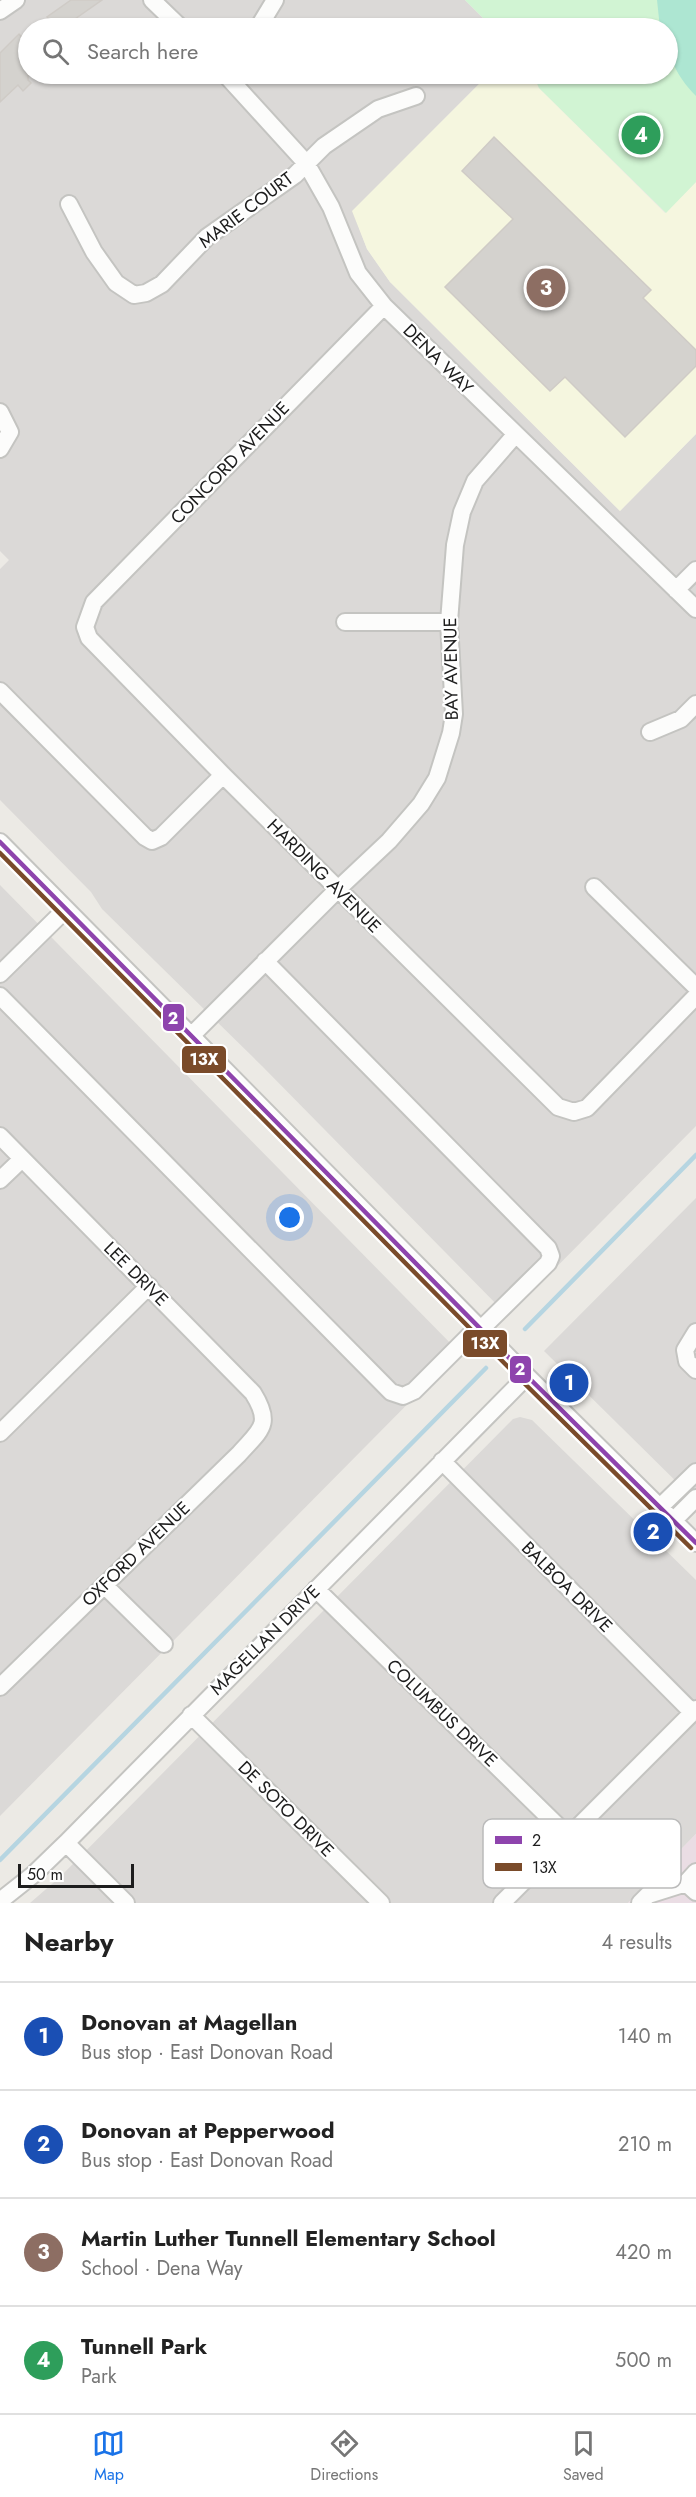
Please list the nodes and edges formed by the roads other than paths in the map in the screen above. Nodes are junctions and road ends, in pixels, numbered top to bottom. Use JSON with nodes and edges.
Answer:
{"nodes":[{"id":1,"x":16,"y":0,"type":"edge"},
{"id":2,"x":152,"y":0,"type":"edge"},
{"id":3,"x":275,"y":0,"type":"edge"},
{"id":4,"x":0,"y":10,"type":"edge"},
{"id":5,"x":170,"y":18,"type":"edge"},
{"id":6,"x":264,"y":18,"type":"edge"},
{"id":7,"x":234,"y":84,"type":"edge"},
{"id":8,"x":416,"y":96,"type":"dead end"},
{"id":9,"x":306,"y":163,"type":"junction"},
{"id":10,"x":69,"y":204,"type":"dead end"},
{"id":11,"x":384,"y":306,"type":"junction"},
{"id":12,"x":0,"y":412,"type":"edge"},
{"id":13,"x":515,"y":435,"type":"junction"},
{"id":14,"x":0,"y":449,"type":"edge"},
{"id":15,"x":696,"y":570,"type":"edge"},
{"id":16,"x":676,"y":590,"type":"junction"},
{"id":17,"x":696,"y":609,"type":"edge"},
{"id":18,"x":345,"y":621,"type":"dead end"},
{"id":19,"x":449,"y":622,"type":"junction"},
{"id":20,"x":85,"y":627,"type":"joint"},
{"id":21,"x":0,"y":691,"type":"edge"},
{"id":22,"x":696,"y":704,"type":"edge"},
{"id":23,"x":650,"y":732,"type":"dead end"},
{"id":24,"x":223,"y":775,"type":"junction"},
{"id":25,"x":0,"y":842,"type":"edge"},
{"id":26,"x":594,"y":887,"type":"dead end"},
{"id":27,"x":338,"y":889,"type":"junction"},
{"id":28,"x":66,"y":909,"type":"junction"},
{"id":29,"x":265,"y":961,"type":"junction"},
{"id":30,"x":0,"y":974,"type":"edge"},
{"id":31,"x":696,"y":987,"type":"edge"},
{"id":32,"x":0,"y":996,"type":"edge"},
{"id":33,"x":696,"y":996,"type":"edge"},
{"id":34,"x":191,"y":1036,"type":"junction"},
{"id":35,"x":0,"y":1136,"type":"edge"},
{"id":36,"x":22,"y":1159,"type":"junction"},
{"id":37,"x":0,"y":1180,"type":"edge"},
{"id":38,"x":149,"y":1286,"type":"junction"},
{"id":39,"x":480,"y":1328,"type":"junction"},
{"id":40,"x":696,"y":1332,"type":"edge"},
{"id":41,"x":696,"y":1370,"type":"edge"},
{"id":42,"x":527,"y":1376,"type":"junction"},
{"id":43,"x":264,"y":1416,"type":"joint"},
{"id":44,"x":0,"y":1433,"type":"edge"},
{"id":45,"x":442,"y":1461,"type":"junction"},
{"id":46,"x":696,"y":1472,"type":"edge"},
{"id":47,"x":696,"y":1498,"type":"edge"},
{"id":48,"x":660,"y":1507,"type":"junction"},
{"id":49,"x":673,"y":1521,"type":"junction"},
{"id":50,"x":696,"y":1543,"type":"edge"},
{"id":51,"x":104,"y":1585,"type":"junction"},
{"id":52,"x":316,"y":1589,"type":"junction"},
{"id":53,"x":164,"y":1644,"type":"dead end"},
{"id":54,"x":0,"y":1687,"type":"edge"},
{"id":55,"x":694,"y":1710,"type":"edge"},
{"id":56,"x":191,"y":1715,"type":"junction"},
{"id":57,"x":551,"y":1819,"type":"edge"},
{"id":58,"x":585,"y":1819,"type":"edge"},
{"id":59,"x":66,"y":1843,"type":"junction"},
{"id":60,"x":517,"y":1888,"type":"edge"},
{"id":61,"x":672,"y":1888,"type":"edge"},
{"id":62,"x":0,"y":1901,"type":"edge"},
{"id":63,"x":126,"y":1903,"type":"edge"},
{"id":64,"x":381,"y":1903,"type":"edge"},
{"id":65,"x":502,"y":1903,"type":"edge"},
{"id":66,"x":640,"y":1903,"type":"edge"}],
"edges":[{"from":1,"to":4,"type":"street"},
{"from":2,"to":5,"type":"street"},
{"from":3,"to":6,"type":"street"},
{"from":7,"to":9,"type":"street","name":"DENA WAY"},
{"from":8,"to":9,"type":"street","name":"MARIE COURT"},
{"from":9,"to":10,"type":"street","name":"MARIE COURT"},
{"from":9,"to":11,"type":"street","name":"DENA WAY"},
{"from":11,"to":13,"type":"street","name":"DENA WAY"},
{"from":11,"to":20,"type":"street","name":"CONCORD AVENUE"},
{"from":12,"to":14,"type":"street"},
{"from":13,"to":16,"type":"street","name":"DENA WAY"},
{"from":13,"to":19,"type":"street","name":"BAY AVENUE"},
{"from":15,"to":16,"type":"street"},
{"from":16,"to":17,"type":"street","name":"DENA WAY"},
{"from":18,"to":19,"type":"street"},
{"from":19,"to":27,"type":"street","name":"BAY AVENUE"},
{"from":20,"to":24,"type":"street","name":"HARDING AVENUE"},
{"from":21,"to":24,"type":"street"},
{"from":22,"to":23,"type":"street"},
{"from":24,"to":27,"type":"street","name":"HARDING AVENUE"},
{"from":25,"to":28,"type":"street"},
{"from":26,"to":31,"type":"street"},
{"from":27,"to":29,"type":"street","name":"BAY AVENUE"},
{"from":27,"to":33,"type":"street","name":"HARDING AVENUE"},
{"from":28,"to":30,"type":"street"},
{"from":28,"to":34,"type":"street"},
{"from":29,"to":34,"type":"street","name":"BAY AVENUE"},
{"from":29,"to":39,"type":"street"},
{"from":32,"to":39,"type":"street"},
{"from":34,"to":39,"type":"street"},
{"from":35,"to":36,"type":"street","name":"LEE DRIVE"},
{"from":36,"to":37,"type":"street"},
{"from":36,"to":38,"type":"street","name":"LEE DRIVE"},
{"from":38,"to":43,"type":"street","name":"LEE DRIVE"},
{"from":38,"to":44,"type":"street"},
{"from":39,"to":42,"type":"street"},
{"from":40,"to":41,"type":"street"},
{"from":42,"to":45,"type":"street","name":"MAGELLAN DRIVE"},
{"from":42,"to":48,"type":"street"},
{"from":43,"to":51,"type":"street","name":"OXFORD AVENUE"},
{"from":45,"to":52,"type":"street","name":"MAGELLAN DRIVE"},
{"from":45,"to":55,"type":"street","name":"BALBOA DRIVE"},
{"from":46,"to":48,"type":"street"},
{"from":47,"to":49,"type":"street"},
{"from":48,"to":49,"type":"street"},
{"from":49,"to":50,"type":"street"},
{"from":51,"to":53,"type":"street"},
{"from":51,"to":54,"type":"street","name":"OXFORD AVENUE"},
{"from":52,"to":56,"type":"street","name":"MAGELLAN DRIVE"},
{"from":52,"to":57,"type":"street","name":"COLUMBUS DRIVE"},
{"from":55,"to":58,"type":"street"},
{"from":56,"to":59,"type":"street","name":"MAGELLAN DRIVE"},
{"from":56,"to":64,"type":"street","name":"DE SOTO DRIVE"},
{"from":59,"to":62,"type":"street","name":"MAGELLAN DRIVE"},
{"from":59,"to":63,"type":"street"},
{"from":60,"to":65,"type":"street"},
{"from":61,"to":66,"type":"street"}]}
